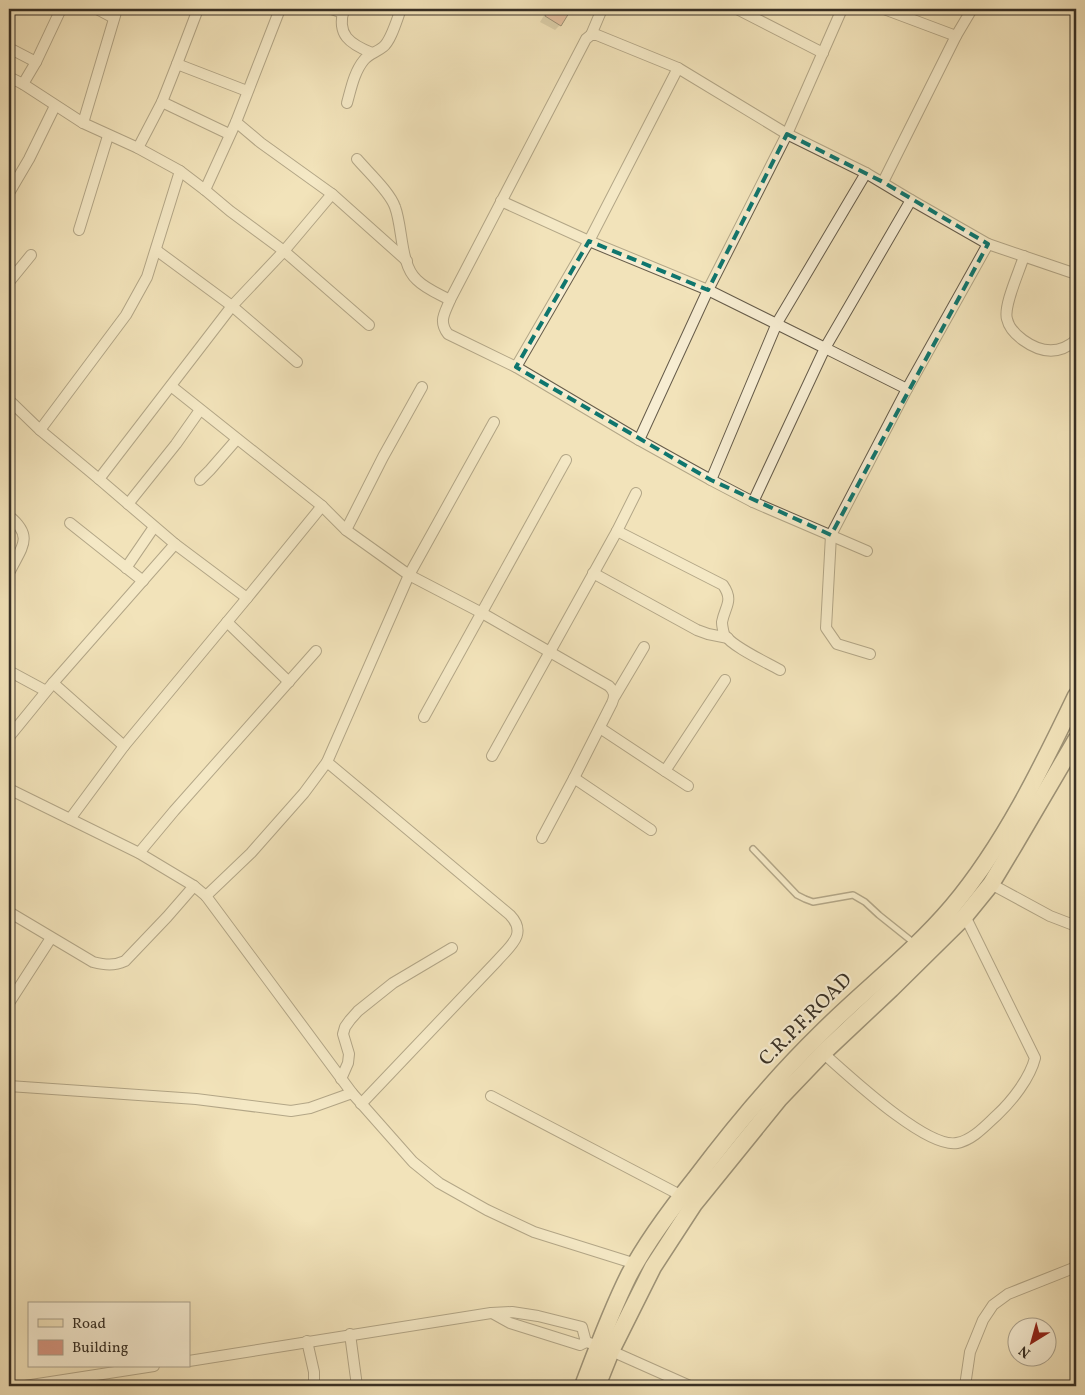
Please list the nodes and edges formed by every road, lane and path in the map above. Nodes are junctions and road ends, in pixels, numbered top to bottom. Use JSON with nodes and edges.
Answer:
{"nodes":[{"id":1,"x":60,"y":9,"type":"edge"},
{"id":2,"x":97,"y":9,"type":"edge"},
{"id":3,"x":198,"y":9,"type":"edge"},
{"id":4,"x":280,"y":9,"type":"edge"},
{"id":5,"x":332,"y":9,"type":"edge"},
{"id":6,"x":401,"y":9,"type":"edge"},
{"id":7,"x":602,"y":9,"type":"edge"},
{"id":8,"x":736,"y":9,"type":"edge"},
{"id":9,"x":842,"y":9,"type":"edge"},
{"id":10,"x":884,"y":9,"type":"edge"},
{"id":11,"x":972,"y":9,"type":"edge"},
{"id":12,"x":343,"y":11,"type":"edge"},
{"id":13,"x":115,"y":13,"type":"edge"},
{"id":14,"x":591,"y":35,"type":"junction"},
{"id":15,"x":956,"y":36,"type":"junction"},
{"id":16,"x":9,"y":48,"type":"edge"},
{"id":17,"x":372,"y":53,"type":"junction"},
{"id":18,"x":823,"y":53,"type":"junction"},
{"id":19,"x":36,"y":62,"type":"junction"},
{"id":20,"x":177,"y":64,"type":"junction"},
{"id":21,"x":678,"y":68,"type":"junction"},
{"id":22,"x":9,"y":77,"type":"edge"},
{"id":23,"x":23,"y":84,"type":"junction"},
{"id":24,"x":247,"y":91,"type":"junction"},
{"id":25,"x":162,"y":102,"type":"junction"},
{"id":26,"x":347,"y":103,"type":"dead end"},
{"id":27,"x":55,"y":106,"type":"junction"},
{"id":28,"x":236,"y":122,"type":"junction"},
{"id":29,"x":83,"y":123,"type":"junction"},
{"id":30,"x":229,"y":134,"type":"junction"},
{"id":31,"x":787,"y":134,"type":"junction"},
{"id":32,"x":108,"y":136,"type":"junction"},
{"id":33,"x":138,"y":148,"type":"junction"},
{"id":34,"x":357,"y":159,"type":"dead end"},
{"id":35,"x":180,"y":172,"type":"junction"},
{"id":36,"x":866,"y":173,"type":"junction"},
{"id":37,"x":883,"y":182,"type":"junction"},
{"id":38,"x":206,"y":190,"type":"junction"},
{"id":39,"x":9,"y":193,"type":"edge"},
{"id":40,"x":332,"y":194,"type":"junction"},
{"id":41,"x":910,"y":200,"type":"junction"},
{"id":42,"x":501,"y":201,"type":"junction"},
{"id":43,"x":79,"y":230,"type":"dead end"},
{"id":44,"x":589,"y":241,"type":"junction"},
{"id":45,"x":988,"y":244,"type":"junction"},
{"id":46,"x":156,"y":250,"type":"junction"},
{"id":47,"x":284,"y":251,"type":"junction"},
{"id":48,"x":31,"y":255,"type":"dead end"},
{"id":49,"x":1024,"y":256,"type":"junction"},
{"id":50,"x":407,"y":261,"type":"junction"},
{"id":51,"x":1076,"y":274,"type":"edge"},
{"id":52,"x":9,"y":282,"type":"edge"},
{"id":53,"x":708,"y":290,"type":"junction"},
{"id":54,"x":450,"y":300,"type":"junction"},
{"id":55,"x":232,"y":306,"type":"junction"},
{"id":56,"x":777,"y":323,"type":"junction"},
{"id":57,"x":368,"y":325,"type":"dead end"},
{"id":58,"x":1076,"y":340,"type":"edge"},
{"id":59,"x":825,"y":348,"type":"junction"},
{"id":60,"x":297,"y":362,"type":"dead end"},
{"id":61,"x":516,"y":366,"type":"junction"},
{"id":62,"x":172,"y":386,"type":"junction"},
{"id":63,"x":422,"y":387,"type":"dead end"},
{"id":64,"x":907,"y":389,"type":"junction"},
{"id":65,"x":9,"y":400,"type":"edge"},
{"id":66,"x":200,"y":410,"type":"junction"},
{"id":67,"x":494,"y":422,"type":"dead end"},
{"id":68,"x":40,"y":430,"type":"junction"},
{"id":69,"x":236,"y":439,"type":"junction"},
{"id":70,"x":639,"y":440,"type":"junction"},
{"id":71,"x":566,"y":460,"type":"dead end"},
{"id":72,"x":100,"y":479,"type":"junction"},
{"id":73,"x":200,"y":480,"type":"dead end"},
{"id":74,"x":711,"y":480,"type":"junction"},
{"id":75,"x":636,"y":493,"type":"dead end"},
{"id":76,"x":753,"y":502,"type":"junction"},
{"id":77,"x":128,"y":504,"type":"junction"},
{"id":78,"x":322,"y":506,"type":"junction"},
{"id":79,"x":9,"y":516,"type":"edge"},
{"id":80,"x":70,"y":523,"type":"dead end"},
{"id":81,"x":154,"y":527,"type":"junction"},
{"id":82,"x":346,"y":530,"type":"junction"},
{"id":83,"x":617,"y":530,"type":"junction"},
{"id":84,"x":831,"y":535,"type":"junction"},
{"id":85,"x":175,"y":544,"type":"junction"},
{"id":86,"x":867,"y":550,"type":"dead end"},
{"id":87,"x":126,"y":568,"type":"junction"},
{"id":88,"x":9,"y":573,"type":"edge"},
{"id":89,"x":593,"y":573,"type":"junction"},
{"id":90,"x":409,"y":575,"type":"junction"},
{"id":91,"x":143,"y":581,"type":"junction"},
{"id":92,"x":247,"y":598,"type":"junction"},
{"id":93,"x":482,"y":613,"type":"junction"},
{"id":94,"x":227,"y":622,"type":"junction"},
{"id":95,"x":728,"y":638,"type":"junction"},
{"id":96,"x":644,"y":647,"type":"dead end"},
{"id":97,"x":316,"y":651,"type":"dead end"},
{"id":98,"x":550,"y":651,"type":"junction"},
{"id":99,"x":870,"y":654,"type":"dead end"},
{"id":100,"x":780,"y":670,"type":"dead end"},
{"id":101,"x":9,"y":671,"type":"edge"},
{"id":102,"x":725,"y":680,"type":"dead end"},
{"id":103,"x":289,"y":682,"type":"junction"},
{"id":104,"x":49,"y":687,"type":"junction"},
{"id":105,"x":615,"y":696,"type":"junction"},
{"id":106,"x":1076,"y":696,"type":"edge"},
{"id":107,"x":424,"y":717,"type":"dead end"},
{"id":108,"x":600,"y":728,"type":"junction"},
{"id":109,"x":9,"y":737,"type":"edge"},
{"id":110,"x":1075,"y":745,"type":"edge"},
{"id":111,"x":124,"y":746,"type":"junction"},
{"id":112,"x":492,"y":756,"type":"dead end"},
{"id":113,"x":327,"y":762,"type":"junction"},
{"id":114,"x":665,"y":771,"type":"junction"},
{"id":115,"x":574,"y":778,"type":"junction"},
{"id":116,"x":688,"y":786,"type":"dead end"},
{"id":117,"x":9,"y":789,"type":"edge"},
{"id":118,"x":70,"y":819,"type":"junction"},
{"id":119,"x":651,"y":830,"type":"dead end"},
{"id":120,"x":542,"y":838,"type":"dead end"},
{"id":121,"x":753,"y":849,"type":"dead end"},
{"id":122,"x":139,"y":853,"type":"junction"},
{"id":123,"x":991,"y":884,"type":"junction"},
{"id":124,"x":194,"y":886,"type":"junction"},
{"id":125,"x":206,"y":896,"type":"junction"},
{"id":126,"x":9,"y":912,"type":"edge"},
{"id":127,"x":965,"y":916,"type":"junction"},
{"id":128,"x":1076,"y":926,"type":"edge"},
{"id":129,"x":51,"y":938,"type":"junction"},
{"id":130,"x":916,"y":944,"type":"junction"},
{"id":131,"x":452,"y":948,"type":"dead end"},
{"id":132,"x":12,"y":990,"type":"edge"},
{"id":133,"x":9,"y":1003,"type":"edge"},
{"id":134,"x":823,"y":1053,"type":"junction"},
{"id":135,"x":341,"y":1079,"type":"junction"},
{"id":136,"x":9,"y":1086,"type":"edge"},
{"id":137,"x":352,"y":1093,"type":"junction"},
{"id":138,"x":491,"y":1096,"type":"dead end"},
{"id":139,"x":361,"y":1104,"type":"junction"},
{"id":140,"x":682,"y":1196,"type":"junction"},
{"id":141,"x":636,"y":1264,"type":"junction"},
{"id":142,"x":1076,"y":1267,"type":"edge"},
{"id":143,"x":491,"y":1313,"type":"junction"},
{"id":144,"x":350,"y":1334,"type":"junction"},
{"id":145,"x":307,"y":1341,"type":"junction"},
{"id":146,"x":598,"y":1346,"type":"junction"},
{"id":147,"x":190,"y":1361,"type":"edge"},
{"id":148,"x":141,"y":1368,"type":"edge"},
{"id":149,"x":25,"y":1386,"type":"edge"},
{"id":150,"x":314,"y":1386,"type":"edge"},
{"id":151,"x":357,"y":1386,"type":"edge"},
{"id":152,"x":583,"y":1386,"type":"edge"},
{"id":153,"x":597,"y":1386,"type":"edge"},
{"id":154,"x":690,"y":1386,"type":"edge"},
{"id":155,"x":965,"y":1386,"type":"edge"}],
"edges":[{"from":1,"to":19,"type":"street"},
{"from":2,"to":13,"type":"street"},
{"from":3,"to":20,"type":"street"},
{"from":4,"to":24,"type":"street"},
{"from":5,"to":12,"type":"street"},
{"from":6,"to":17,"type":"street"},
{"from":7,"to":14,"type":"street"},
{"from":8,"to":18,"type":"street"},
{"from":9,"to":18,"type":"street"},
{"from":10,"to":15,"type":"street"},
{"from":11,"to":15,"type":"street"},
{"from":12,"to":17,"type":"street"},
{"from":13,"to":29,"type":"street"},
{"from":14,"to":21,"type":"street"},
{"from":14,"to":42,"type":"street"},
{"from":15,"to":37,"type":"street"},
{"from":16,"to":19,"type":"street"},
{"from":17,"to":26,"type":"street"},
{"from":18,"to":31,"type":"street"},
{"from":19,"to":23,"type":"street"},
{"from":20,"to":24,"type":"street"},
{"from":20,"to":25,"type":"street"},
{"from":21,"to":31,"type":"street"},
{"from":21,"to":44,"type":"street"},
{"from":22,"to":23,"type":"street"},
{"from":23,"to":27,"type":"street"},
{"from":24,"to":28,"type":"street"},
{"from":25,"to":30,"type":"street"},
{"from":25,"to":33,"type":"street"},
{"from":27,"to":29,"type":"street"},
{"from":27,"to":39,"type":"street"},
{"from":28,"to":30,"type":"street"},
{"from":28,"to":40,"type":"street"},
{"from":29,"to":32,"type":"street"},
{"from":30,"to":38,"type":"street"},
{"from":31,"to":36,"type":"street"},
{"from":31,"to":53,"type":"street"},
{"from":32,"to":33,"type":"street"},
{"from":32,"to":43,"type":"street"},
{"from":33,"to":35,"type":"street"},
{"from":34,"to":50,"type":"street"},
{"from":35,"to":38,"type":"street"},
{"from":35,"to":46,"type":"street"},
{"from":36,"to":37,"type":"street"},
{"from":36,"to":56,"type":"street"},
{"from":37,"to":41,"type":"street"},
{"from":38,"to":47,"type":"street"},
{"from":40,"to":47,"type":"street"},
{"from":40,"to":50,"type":"street"},
{"from":41,"to":45,"type":"street"},
{"from":41,"to":59,"type":"street"},
{"from":42,"to":44,"type":"street"},
{"from":42,"to":54,"type":"street"},
{"from":44,"to":53,"type":"street"},
{"from":44,"to":61,"type":"street"},
{"from":45,"to":49,"type":"street"},
{"from":45,"to":64,"type":"street"},
{"from":46,"to":55,"type":"street"},
{"from":46,"to":68,"type":"street"},
{"from":47,"to":55,"type":"street"},
{"from":47,"to":57,"type":"street"},
{"from":48,"to":52,"type":"street"},
{"from":49,"to":51,"type":"street"},
{"from":49,"to":58,"type":"street"},
{"from":50,"to":54,"type":"street"},
{"from":53,"to":56,"type":"street"},
{"from":53,"to":70,"type":"street"},
{"from":54,"to":61,"type":"street"},
{"from":55,"to":60,"type":"street"},
{"from":55,"to":62,"type":"street"},
{"from":56,"to":59,"type":"street"},
{"from":56,"to":74,"type":"street"},
{"from":59,"to":64,"type":"street"},
{"from":59,"to":76,"type":"street"},
{"from":61,"to":70,"type":"street"},
{"from":62,"to":66,"type":"street"},
{"from":62,"to":72,"type":"street"},
{"from":63,"to":82,"type":"street"},
{"from":64,"to":84,"type":"street"},
{"from":65,"to":68,"type":"street"},
{"from":66,"to":69,"type":"street"},
{"from":66,"to":77,"type":"street"},
{"from":67,"to":90,"type":"street"},
{"from":68,"to":72,"type":"street"},
{"from":69,"to":73,"type":"street"},
{"from":69,"to":78,"type":"street"},
{"from":70,"to":74,"type":"street"},
{"from":71,"to":93,"type":"street"},
{"from":72,"to":77,"type":"street"},
{"from":74,"to":76,"type":"street"},
{"from":75,"to":83,"type":"street"},
{"from":76,"to":84,"type":"street"},
{"from":77,"to":81,"type":"street"},
{"from":78,"to":82,"type":"street"},
{"from":78,"to":92,"type":"street"},
{"from":79,"to":88,"type":"street"},
{"from":80,"to":87,"type":"street"},
{"from":81,"to":85,"type":"street"},
{"from":81,"to":87,"type":"street"},
{"from":82,"to":90,"type":"street"},
{"from":83,"to":89,"type":"street"},
{"from":83,"to":95,"type":"street"},
{"from":84,"to":86,"type":"street"},
{"from":84,"to":99,"type":"street"},
{"from":85,"to":91,"type":"street"},
{"from":85,"to":92,"type":"street"},
{"from":87,"to":91,"type":"street"},
{"from":89,"to":95,"type":"street"},
{"from":89,"to":98,"type":"street"},
{"from":90,"to":93,"type":"street"},
{"from":90,"to":113,"type":"street"},
{"from":91,"to":104,"type":"street"},
{"from":92,"to":94,"type":"street"},
{"from":93,"to":98,"type":"street"},
{"from":93,"to":107,"type":"street"},
{"from":94,"to":103,"type":"street"},
{"from":94,"to":111,"type":"street"},
{"from":95,"to":100,"type":"street"},
{"from":96,"to":105,"type":"street"},
{"from":97,"to":103,"type":"street"},
{"from":98,"to":105,"type":"street"},
{"from":98,"to":112,"type":"street"},
{"from":101,"to":104,"type":"street"},
{"from":102,"to":114,"type":"street"},
{"from":103,"to":122,"type":"street"},
{"from":104,"to":109,"type":"street"},
{"from":104,"to":111,"type":"street"},
{"from":105,"to":108,"type":"street"},
{"from":106,"to":130,"type":"main road","name":"C.R.P.F.ROAD"},
{"from":108,"to":114,"type":"street"},
{"from":108,"to":115,"type":"street"},
{"from":110,"to":123,"type":"main road","name":"C.R.P.F.ROAD"},
{"from":111,"to":118,"type":"street"},
{"from":113,"to":125,"type":"street"},
{"from":113,"to":139,"type":"street"},
{"from":114,"to":116,"type":"street"},
{"from":115,"to":119,"type":"street"},
{"from":115,"to":120,"type":"street"},
{"from":117,"to":118,"type":"street"},
{"from":118,"to":122,"type":"street"},
{"from":121,"to":130,"type":"lane"},
{"from":122,"to":124,"type":"street"},
{"from":123,"to":127,"type":"main road","name":"C.R.P.F.ROAD"},
{"from":123,"to":128,"type":"street"},
{"from":124,"to":125,"type":"street"},
{"from":124,"to":129,"type":"street"},
{"from":125,"to":135,"type":"street"},
{"from":126,"to":129,"type":"street"},
{"from":127,"to":134,"type":"main road","name":"C.R.P.F.ROAD"},
{"from":127,"to":134,"type":"street"},
{"from":129,"to":132,"type":"street"},
{"from":130,"to":140,"type":"main road","name":"C.R.P.F.ROAD"},
{"from":131,"to":135,"type":"street"},
{"from":132,"to":133,"type":"street"},
{"from":134,"to":146,"type":"main road","name":"C.R.P.F.ROAD"},
{"from":135,"to":137,"type":"street"},
{"from":136,"to":137,"type":"street"},
{"from":137,"to":139,"type":"street"},
{"from":138,"to":140,"type":"street"},
{"from":139,"to":141,"type":"street"},
{"from":140,"to":141,"type":"main road","name":"C.R.P.F.ROAD"},
{"from":141,"to":146,"type":"main road","name":"C.R.P.F.ROAD"},
{"from":142,"to":155,"type":"street"},
{"from":143,"to":144,"type":"street"},
{"from":143,"to":146,"type":"street"},
{"from":143,"to":146,"type":"street"},
{"from":144,"to":145,"type":"street"},
{"from":144,"to":151,"type":"street"},
{"from":145,"to":147,"type":"street"},
{"from":145,"to":150,"type":"street"},
{"from":146,"to":152,"type":"main road","name":"C.R.P.F.ROAD"},
{"from":146,"to":153,"type":"main road","name":"C.R.P.F.ROAD"},
{"from":146,"to":154,"type":"street"},
{"from":148,"to":149,"type":"street"}]}
